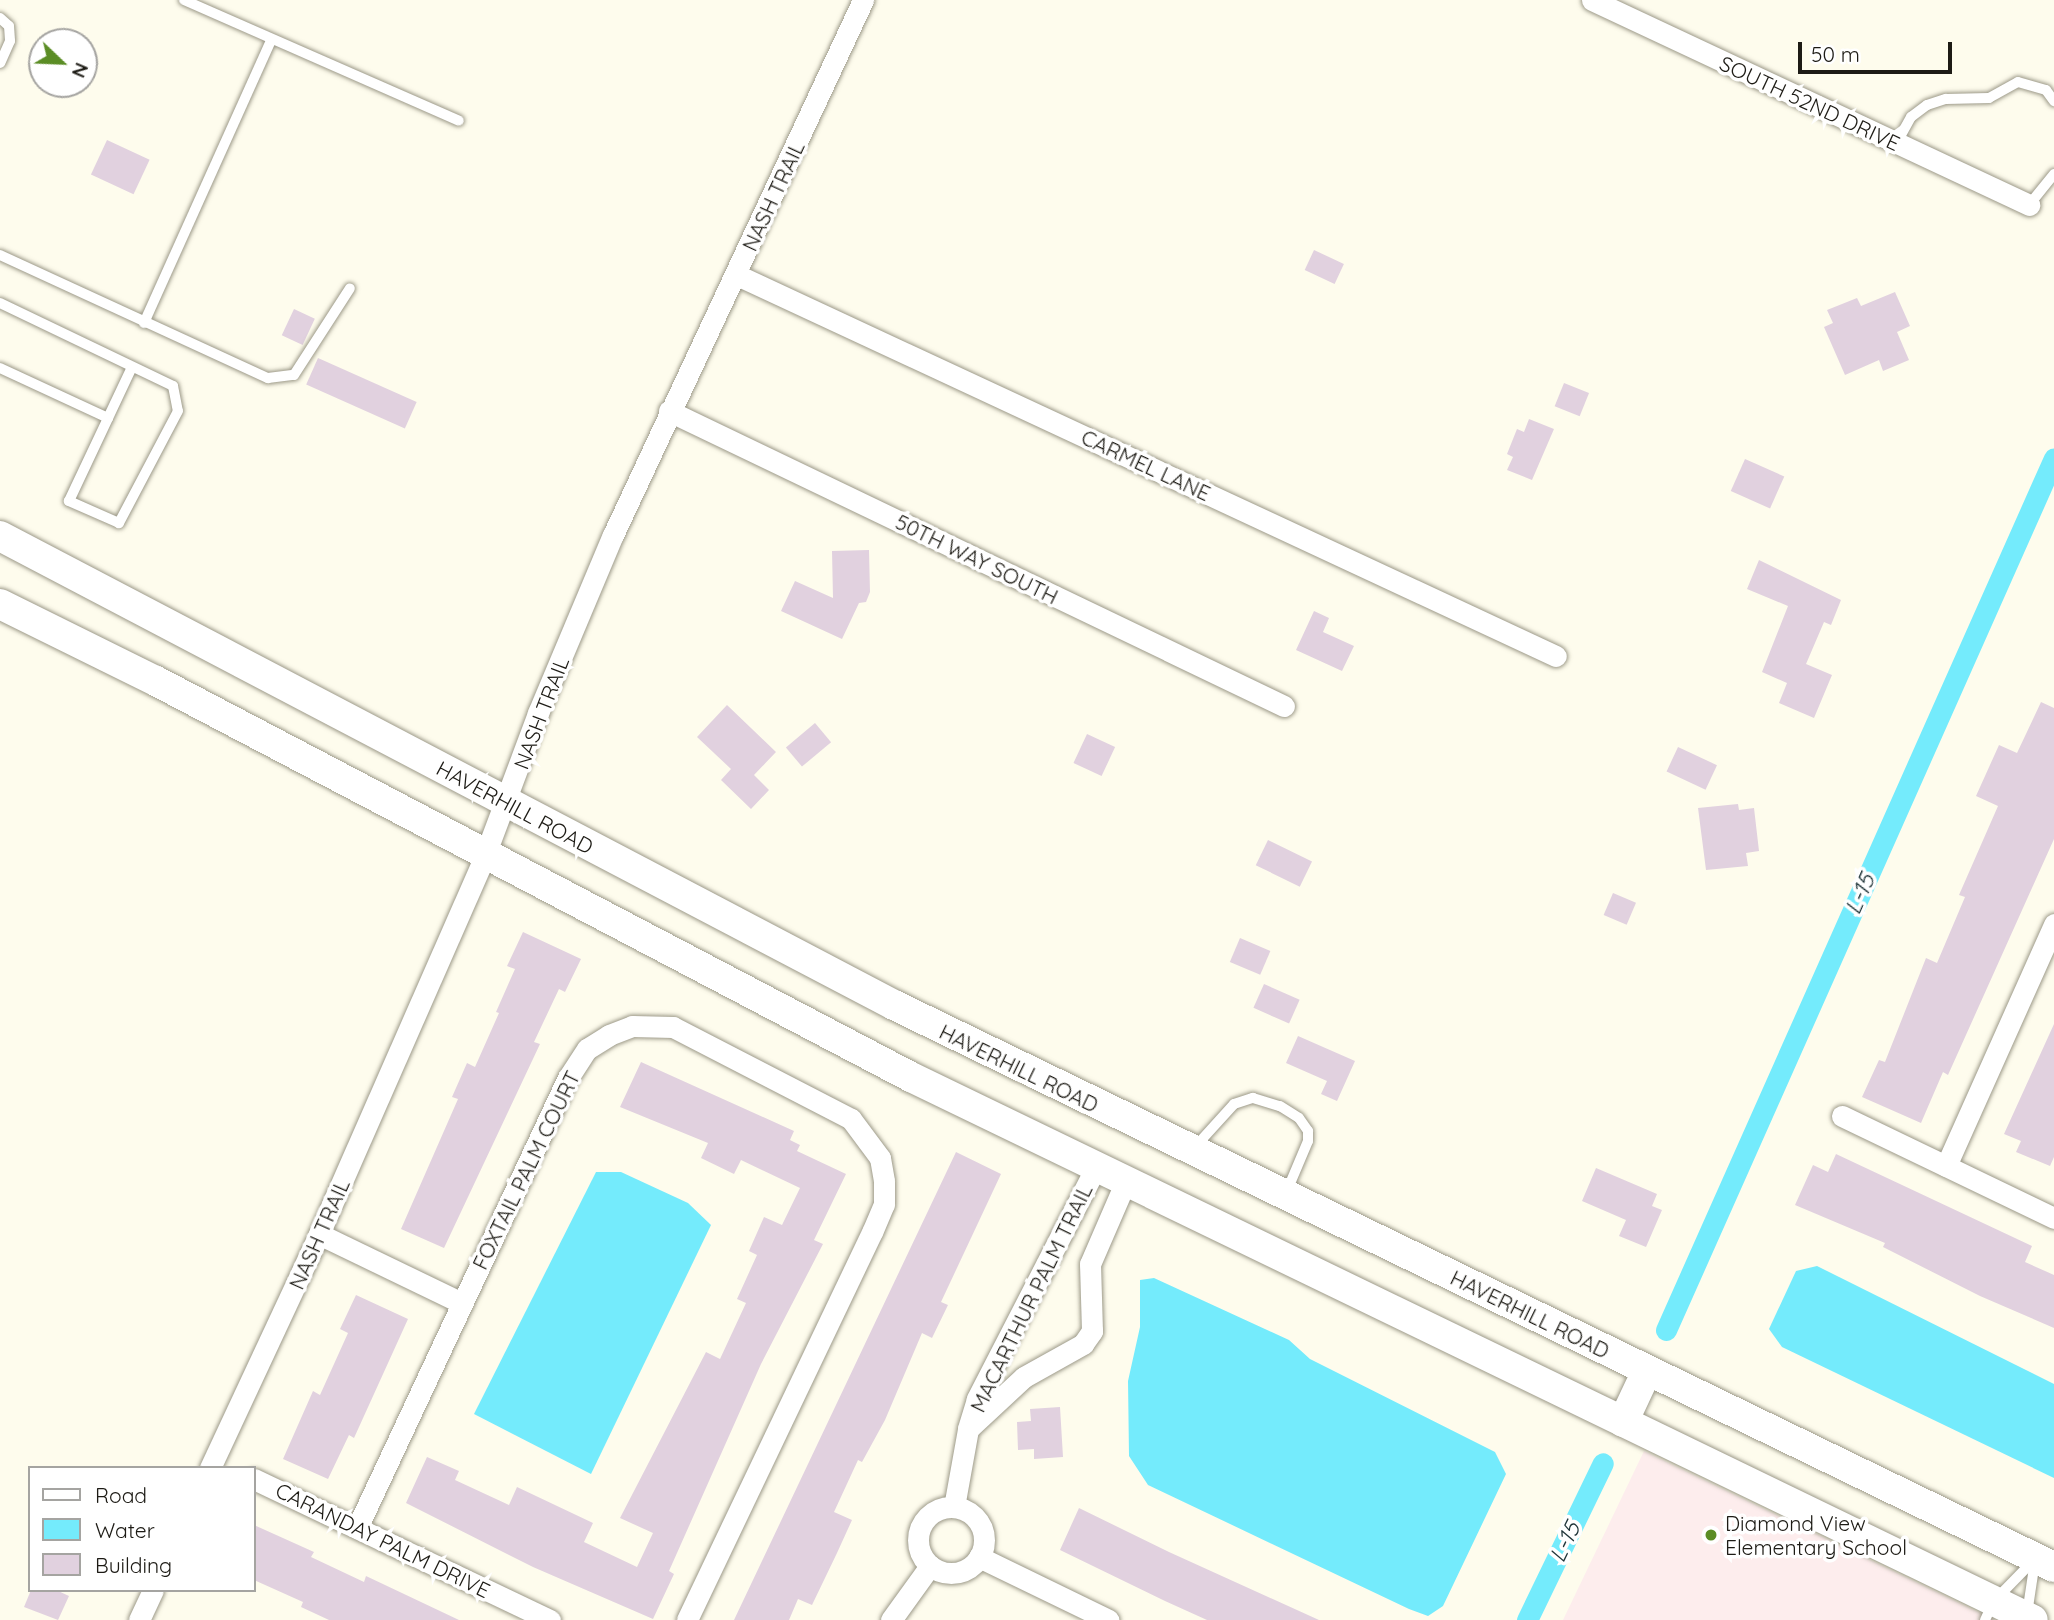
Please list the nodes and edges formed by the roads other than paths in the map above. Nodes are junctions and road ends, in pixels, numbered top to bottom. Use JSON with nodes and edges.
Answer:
{"nodes":[{"id":1,"x":184,"y":0,"type":"edge"},
{"id":2,"x":863,"y":0,"type":"edge"},
{"id":3,"x":1592,"y":0,"type":"edge"},
{"id":4,"x":0,"y":18,"type":"edge"},
{"id":5,"x":271,"y":40,"type":"junction"},
{"id":6,"x":0,"y":63,"type":"edge"},
{"id":7,"x":2054,"y":100,"type":"edge"},
{"id":8,"x":458,"y":121,"type":"dead end"},
{"id":9,"x":1896,"y":144,"type":"junction"},
{"id":10,"x":2054,"y":174,"type":"edge"},
{"id":11,"x":2029,"y":205,"type":"joint"},
{"id":12,"x":0,"y":255,"type":"edge"},
{"id":13,"x":737,"y":275,"type":"junction"},
{"id":14,"x":350,"y":288,"type":"dead end"},
{"id":15,"x":0,"y":303,"type":"edge"},
{"id":16,"x":144,"y":323,"type":"junction"},
{"id":17,"x":132,"y":367,"type":"junction"},
{"id":18,"x":0,"y":368,"type":"edge"},
{"id":19,"x":669,"y":411,"type":"junction"},
{"id":20,"x":108,"y":418,"type":"junction"},
{"id":21,"x":0,"y":536,"type":"edge"},
{"id":22,"x":0,"y":604,"type":"edge"},
{"id":23,"x":1556,"y":656,"type":"dead end"},
{"id":24,"x":1284,"y":706,"type":"dead end"},
{"id":25,"x":507,"y":803,"type":"junction"},
{"id":26,"x":485,"y":855,"type":"junction"},
{"id":27,"x":2054,"y":924,"type":"edge"},
{"id":28,"x":1842,"y":1116,"type":"dead end"},
{"id":29,"x":1191,"y":1152,"type":"junction"},
{"id":30,"x":1945,"y":1166,"type":"junction"},
{"id":31,"x":1095,"y":1169,"type":"junction"},
{"id":32,"x":1125,"y":1183,"type":"junction"},
{"id":33,"x":1285,"y":1197,"type":"junction"},
{"id":34,"x":2054,"y":1218,"type":"edge"},
{"id":35,"x":319,"y":1234,"type":"junction"},
{"id":36,"x":462,"y":1303,"type":"junction"},
{"id":37,"x":1647,"y":1371,"type":"junction"},
{"id":38,"x":1623,"y":1422,"type":"junction"},
{"id":39,"x":968,"y":1429,"type":"junction"},
{"id":40,"x":211,"y":1466,"type":"edge"},
{"id":41,"x":256,"y":1480,"type":"edge"},
{"id":42,"x":954,"y":1507,"type":"junction"},
{"id":43,"x":357,"y":1528,"type":"junction"},
{"id":44,"x":979,"y":1556,"type":"junction"},
{"id":45,"x":2045,"y":1562,"type":"edge"},
{"id":46,"x":930,"y":1566,"type":"junction"},
{"id":47,"x":152,"y":1592,"type":"edge"},
{"id":48,"x":1990,"y":1611,"type":"edge"},
{"id":49,"x":2028,"y":1619,"type":"edge"},
{"id":50,"x":139,"y":1620,"type":"edge"},
{"id":51,"x":550,"y":1620,"type":"edge"},
{"id":52,"x":687,"y":1620,"type":"edge"},
{"id":53,"x":891,"y":1620,"type":"edge"},
{"id":54,"x":1109,"y":1620,"type":"edge"}],
"edges":[{"from":1,"to":5,"type":"lane"},
{"from":2,"to":13,"type":"street","name":"NASH TRAIL"},
{"from":3,"to":9,"type":"street","name":"SOUTH 52ND DRIVE"},
{"from":4,"to":6,"type":"lane"},
{"from":5,"to":8,"type":"lane"},
{"from":5,"to":16,"type":"lane"},
{"from":7,"to":9,"type":"lane"},
{"from":9,"to":11,"type":"street","name":"SOUTH 52ND DRIVE"},
{"from":10,"to":11,"type":"lane"},
{"from":12,"to":16,"type":"lane"},
{"from":13,"to":19,"type":"street","name":"NASH TRAIL"},
{"from":13,"to":23,"type":"street","name":"CARMEL LANE"},
{"from":14,"to":16,"type":"lane"},
{"from":15,"to":17,"type":"lane"},
{"from":17,"to":20,"type":"lane"},
{"from":17,"to":20,"type":"lane"},
{"from":18,"to":20,"type":"lane"},
{"from":19,"to":24,"type":"street","name":"50TH WAY SOUTH"},
{"from":19,"to":25,"type":"street","name":"NASH TRAIL"},
{"from":21,"to":25,"type":"street","name":"HAVERHILL ROAD"},
{"from":22,"to":26,"type":"street"},
{"from":25,"to":26,"type":"street","name":"NASH TRAIL"},
{"from":25,"to":29,"type":"street","name":"HAVERHILL ROAD"},
{"from":26,"to":31,"type":"street"},
{"from":26,"to":35,"type":"street","name":"NASH TRAIL"},
{"from":27,"to":30,"type":"street"},
{"from":28,"to":30,"type":"street"},
{"from":29,"to":33,"type":"street","name":"HAVERHILL ROAD"},
{"from":29,"to":33,"type":"lane"},
{"from":30,"to":34,"type":"street"},
{"from":31,"to":32,"type":"street"},
{"from":31,"to":39,"type":"street","name":"MACARTHUR PALM TRAIL"},
{"from":32,"to":38,"type":"street"},
{"from":32,"to":39,"type":"street","name":"MACARTHUR PALM TRAIL"},
{"from":33,"to":37,"type":"street","name":"HAVERHILL ROAD"},
{"from":35,"to":36,"type":"street"},
{"from":35,"to":40,"type":"street","name":"NASH TRAIL"},
{"from":36,"to":43,"type":"street","name":"FOXTAIL PALM COURT"},
{"from":36,"to":52,"type":"street","name":"FOXTAIL PALM COURT"},
{"from":37,"to":38,"type":"street"},
{"from":37,"to":45,"type":"street","name":"HAVERHILL ROAD"},
{"from":38,"to":48,"type":"street"},
{"from":39,"to":42,"type":"street","name":"MACARTHUR PALM TRAIL"},
{"from":41,"to":43,"type":"street","name":"CARANDAY PALM DRIVE"},
{"from":42,"to":44,"type":"street"},
{"from":42,"to":46,"type":"street"},
{"from":43,"to":51,"type":"street","name":"CARANDAY PALM DRIVE"},
{"from":44,"to":46,"type":"street"},
{"from":44,"to":54,"type":"street"},
{"from":45,"to":48,"type":"lane"},
{"from":45,"to":49,"type":"lane"},
{"from":46,"to":53,"type":"street"},
{"from":47,"to":50,"type":"street"},
{"from":48,"to":49,"type":"street"}]}
